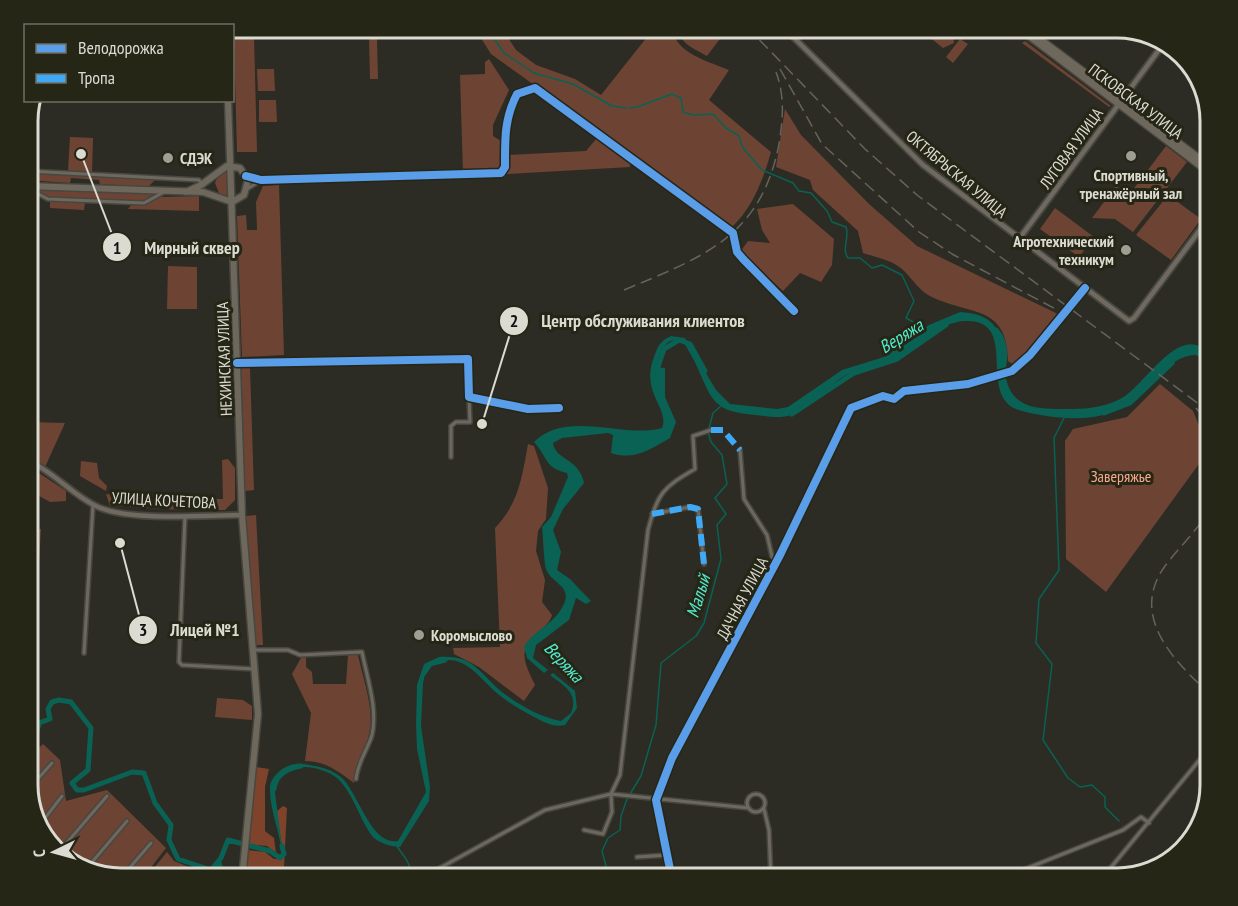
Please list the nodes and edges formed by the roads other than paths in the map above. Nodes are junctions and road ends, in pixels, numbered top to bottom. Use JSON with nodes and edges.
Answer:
{"nodes":[{"id":1,"x":794,"y":38,"type":"edge"},
{"id":2,"x":1033,"y":38,"type":"edge"},
{"id":3,"x":1042,"y":38,"type":"edge"},
{"id":4,"x":1159,"y":49,"type":"edge"},
{"id":5,"x":1054,"y":52,"type":"junction"},
{"id":6,"x":228,"y":102,"type":"edge"},
{"id":7,"x":1120,"y":102,"type":"junction"},
{"id":8,"x":1200,"y":159,"type":"edge"},
{"id":9,"x":230,"y":165,"type":"junction"},
{"id":10,"x":1200,"y":165,"type":"edge"},
{"id":11,"x":38,"y":172,"type":"edge"},
{"id":12,"x":215,"y":174,"type":"junction"},
{"id":13,"x":246,"y":176,"type":"junction"},
{"id":14,"x":261,"y":180,"type":"junction"},
{"id":15,"x":200,"y":182,"type":"junction"},
{"id":16,"x":38,"y":187,"type":"edge"},
{"id":17,"x":247,"y":189,"type":"junction"},
{"id":18,"x":166,"y":191,"type":"junction"},
{"id":19,"x":186,"y":192,"type":"junction"},
{"id":20,"x":38,"y":193,"type":"edge"},
{"id":21,"x":216,"y":195,"type":"junction"},
{"id":22,"x":232,"y":202,"type":"junction"},
{"id":23,"x":1200,"y":230,"type":"edge"},
{"id":24,"x":1019,"y":239,"type":"junction"},
{"id":25,"x":1085,"y":288,"type":"junction"},
{"id":26,"x":794,"y":310,"type":"dead end"},
{"id":27,"x":237,"y":363,"type":"junction"},
{"id":28,"x":469,"y":397,"type":"junction"},
{"id":29,"x":558,"y":408,"type":"dead end"},
{"id":30,"x":711,"y":430,"type":"dead end"},
{"id":31,"x":740,"y":450,"type":"dead end"},
{"id":32,"x":451,"y":457,"type":"dead end"},
{"id":33,"x":38,"y":466,"type":"edge"},
{"id":34,"x":93,"y":505,"type":"junction"},
{"id":35,"x":652,"y":514,"type":"junction"},
{"id":36,"x":185,"y":515,"type":"junction"},
{"id":37,"x":242,"y":515,"type":"junction"},
{"id":38,"x":704,"y":564,"type":"dead end"},
{"id":39,"x":774,"y":565,"type":"junction"},
{"id":40,"x":252,"y":650,"type":"junction"},
{"id":41,"x":84,"y":653,"type":"dead end"},
{"id":42,"x":254,"y":669,"type":"junction"},
{"id":43,"x":1200,"y":759,"type":"edge"},
{"id":44,"x":52,"y":763,"type":"dead end"},
{"id":45,"x":38,"y":779,"type":"edge"},
{"id":46,"x":357,"y":779,"type":"dead end"},
{"id":47,"x":611,"y":794,"type":"junction"},
{"id":48,"x":62,"y":796,"type":"dead end"},
{"id":49,"x":107,"y":796,"type":"dead end"},
{"id":50,"x":656,"y":800,"type":"junction"},
{"id":51,"x":749,"y":808,"type":"junction"},
{"id":52,"x":764,"y":809,"type":"junction"},
{"id":53,"x":44,"y":818,"type":"edge"},
{"id":54,"x":127,"y":821,"type":"dead end"},
{"id":55,"x":1149,"y":822,"type":"junction"},
{"id":56,"x":84,"y":823,"type":"edge"},
{"id":57,"x":584,"y":830,"type":"dead end"},
{"id":58,"x":151,"y":843,"type":"dead end"},
{"id":59,"x":667,"y":855,"type":"junction"},
{"id":60,"x":637,"y":857,"type":"dead end"},
{"id":61,"x":89,"y":862,"type":"edge"},
{"id":62,"x":129,"y":868,"type":"edge"},
{"id":63,"x":243,"y":868,"type":"edge"},
{"id":64,"x":440,"y":868,"type":"edge"},
{"id":65,"x":670,"y":868,"type":"edge"},
{"id":66,"x":771,"y":868,"type":"edge"},
{"id":67,"x":1028,"y":868,"type":"edge"},
{"id":68,"x":1111,"y":868,"type":"edge"}],
"edges":[{"from":1,"to":24,"type":"main road","name":"ОКТЯБРЬСКАЯ УЛИЦА"},
{"from":2,"to":5,"type":"main road","name":"ПСКОВСКАЯ УЛИЦА"},
{"from":3,"to":5,"type":"main road","name":"ПСКОВСКАЯ УЛИЦА"},
{"from":4,"to":7,"type":"main road","name":"ЛУГОВАЯ УЛИЦА"},
{"from":5,"to":7,"type":"main road","name":"ПСКОВСКАЯ УЛИЦА"},
{"from":6,"to":9,"type":"main road","name":"НЕХИНСКАЯ УЛИЦА"},
{"from":7,"to":8,"type":"main road","name":"ПСКОВСКАЯ УЛИЦА"},
{"from":7,"to":10,"type":"main road","name":"ПСКОВСКАЯ УЛИЦА"},
{"from":7,"to":24,"type":"main road","name":"ЛУГОВАЯ УЛИЦА"},
{"from":9,"to":12,"type":"main road"},
{"from":9,"to":13,"type":"main road"},
{"from":9,"to":22,"type":"main road","name":"НЕХИНСКАЯ УЛИЦА"},
{"from":11,"to":15,"type":"street"},
{"from":12,"to":15,"type":"main road"},
{"from":12,"to":21,"type":"main road"},
{"from":13,"to":14,"type":"street"},
{"from":13,"to":17,"type":"main road"},
{"from":14,"to":17,"type":"street"},
{"from":14,"to":26,"type":"street"},
{"from":15,"to":19,"type":"main road"},
{"from":16,"to":18,"type":"main road"},
{"from":17,"to":22,"type":"main road"},
{"from":18,"to":19,"type":"main road"},
{"from":18,"to":20,"type":"street"},
{"from":19,"to":21,"type":"main road"},
{"from":21,"to":22,"type":"main road"},
{"from":22,"to":27,"type":"main road","name":"НЕХИНСКАЯ УЛИЦА"},
{"from":23,"to":25,"type":"main road","name":"ОКТЯБРЬСКАЯ УЛИЦА"},
{"from":24,"to":25,"type":"main road","name":"ОКТЯБРЬСКАЯ УЛИЦА"},
{"from":25,"to":39,"type":"street","name":"ДАЧНАЯ УЛИЦА"},
{"from":27,"to":28,"type":"street"},
{"from":27,"to":37,"type":"main road","name":"НЕХИНСКАЯ УЛИЦА"},
{"from":28,"to":29,"type":"street"},
{"from":28,"to":32,"type":"street"},
{"from":30,"to":35,"type":"street"},
{"from":31,"to":39,"type":"street","name":"ДАЧНАЯ УЛИЦА"},
{"from":33,"to":34,"type":"main road","name":"УЛИЦА КОЧЕТОВА"},
{"from":34,"to":36,"type":"main road","name":"УЛИЦА КОЧЕТОВА"},
{"from":34,"to":41,"type":"street"},
{"from":35,"to":38,"type":"street"},
{"from":35,"to":47,"type":"street"},
{"from":36,"to":37,"type":"main road","name":"УЛИЦА КОЧЕТОВА"},
{"from":36,"to":42,"type":"street"},
{"from":37,"to":40,"type":"main road","name":"НЕХИНСКАЯ УЛИЦА"},
{"from":39,"to":50,"type":"street","name":"ДАЧНАЯ УЛИЦА"},
{"from":40,"to":42,"type":"main road","name":"НЕХИНСКАЯ УЛИЦА"},
{"from":40,"to":46,"type":"street"},
{"from":42,"to":63,"type":"main road","name":"НЕХИНСКАЯ УЛИЦА"},
{"from":43,"to":55,"type":"street"},
{"from":44,"to":45,"type":"street"},
{"from":47,"to":50,"type":"street"},
{"from":47,"to":57,"type":"street"},
{"from":47,"to":64,"type":"street"},
{"from":48,"to":53,"type":"street"},
{"from":49,"to":56,"type":"street"},
{"from":50,"to":51,"type":"street"},
{"from":50,"to":59,"type":"street"},
{"from":51,"to":52,"type":"street"},
{"from":51,"to":52,"type":"street"},
{"from":52,"to":66,"type":"street"},
{"from":54,"to":61,"type":"street"},
{"from":55,"to":67,"type":"street"},
{"from":55,"to":68,"type":"street"},
{"from":58,"to":62,"type":"street"},
{"from":59,"to":60,"type":"street"},
{"from":59,"to":65,"type":"street"}]}
